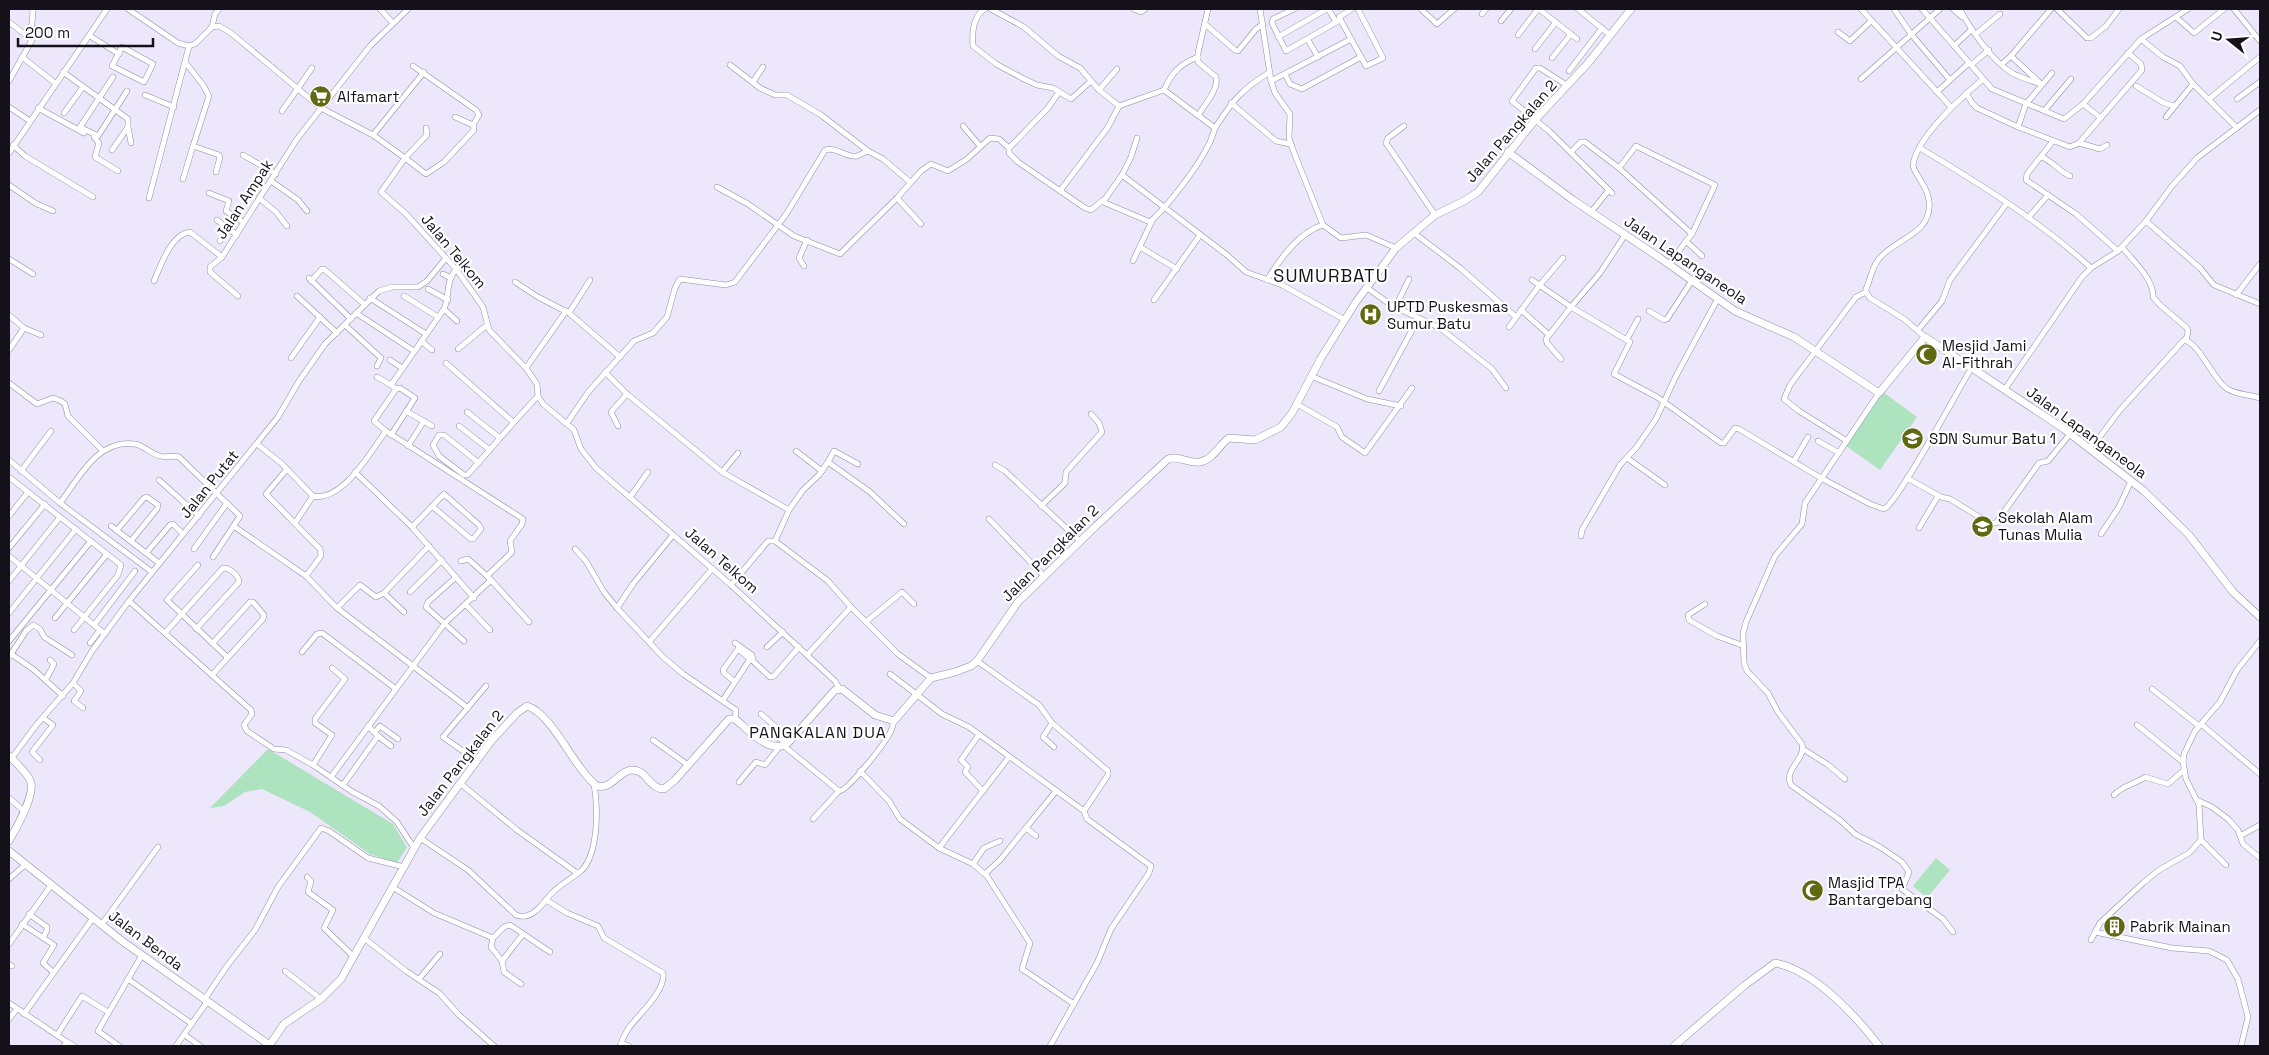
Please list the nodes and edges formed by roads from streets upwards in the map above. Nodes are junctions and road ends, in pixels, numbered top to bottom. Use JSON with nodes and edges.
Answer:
{"nodes":[{"id":1,"x":33,"y":9,"type":"edge"},
{"id":2,"x":107,"y":9,"type":"edge"},
{"id":3,"x":128,"y":9,"type":"edge"},
{"id":4,"x":218,"y":9,"type":"edge"},
{"id":5,"x":380,"y":9,"type":"edge"},
{"id":6,"x":408,"y":9,"type":"edge"},
{"id":7,"x":985,"y":9,"type":"edge"},
{"id":8,"x":991,"y":9,"type":"edge"},
{"id":9,"x":1134,"y":9,"type":"edge"},
{"id":10,"x":1145,"y":9,"type":"edge"},
{"id":11,"x":1208,"y":9,"type":"edge"},
{"id":12,"x":1260,"y":9,"type":"edge"},
{"id":13,"x":1294,"y":9,"type":"edge"},
{"id":14,"x":1352,"y":9,"type":"edge"},
{"id":15,"x":1358,"y":9,"type":"edge"},
{"id":16,"x":1421,"y":9,"type":"edge"},
{"id":17,"x":1430,"y":9,"type":"edge"},
{"id":18,"x":1454,"y":9,"type":"edge"},
{"id":19,"x":1510,"y":9,"type":"edge"},
{"id":20,"x":1538,"y":9,"type":"edge"},
{"id":21,"x":1553,"y":9,"type":"edge"},
{"id":22,"x":1578,"y":9,"type":"edge"},
{"id":23,"x":1631,"y":9,"type":"edge"},
{"id":24,"x":1861,"y":9,"type":"edge"},
{"id":25,"x":1894,"y":9,"type":"edge"},
{"id":26,"x":1922,"y":9,"type":"edge"},
{"id":27,"x":1940,"y":9,"type":"edge"},
{"id":28,"x":1953,"y":9,"type":"edge"},
{"id":29,"x":1960,"y":9,"type":"edge"},
{"id":30,"x":2051,"y":9,"type":"edge"},
{"id":31,"x":2056,"y":9,"type":"edge"},
{"id":32,"x":2118,"y":9,"type":"edge"},
{"id":33,"x":2188,"y":9,"type":"edge"},
{"id":34,"x":2224,"y":9,"type":"edge"},
{"id":35,"x":2234,"y":9,"type":"edge"},
{"id":36,"x":1426,"y":14,"type":"junction"},
{"id":37,"x":2000,"y":14,"type":"dead end"},
{"id":38,"x":1548,"y":15,"type":"junction"},
{"id":39,"x":1928,"y":18,"type":"junction"},
{"id":40,"x":2176,"y":18,"type":"junction"},
{"id":41,"x":1338,"y":21,"type":"junction"},
{"id":42,"x":1501,"y":21,"type":"dead end"},
{"id":43,"x":1871,"y":21,"type":"junction"},
{"id":44,"x":1966,"y":21,"type":"junction"},
{"id":45,"x":9,"y":22,"type":"edge"},
{"id":46,"x":1556,"y":22,"type":"junction"},
{"id":47,"x":393,"y":23,"type":"junction"},
{"id":48,"x":1263,"y":24,"type":"junction"},
{"id":49,"x":1206,"y":25,"type":"junction"},
{"id":50,"x":212,"y":27,"type":"junction"},
{"id":51,"x":1602,"y":28,"type":"junction"},
{"id":52,"x":1838,"y":32,"type":"dead end"},
{"id":53,"x":1974,"y":32,"type":"junction"},
{"id":54,"x":26,"y":34,"type":"junction"},
{"id":55,"x":1571,"y":34,"type":"junction"},
{"id":56,"x":1911,"y":34,"type":"junction"},
{"id":57,"x":1518,"y":35,"type":"dead end"},
{"id":58,"x":1610,"y":35,"type":"junction"},
{"id":59,"x":90,"y":36,"type":"junction"},
{"id":60,"x":1278,"y":37,"type":"junction"},
{"id":61,"x":1351,"y":39,"type":"junction"},
{"id":62,"x":1577,"y":39,"type":"dead end"},
{"id":63,"x":2141,"y":39,"type":"junction"},
{"id":64,"x":1308,"y":40,"type":"junction"},
{"id":65,"x":2260,"y":41,"type":"edge"},
{"id":66,"x":189,"y":46,"type":"junction"},
{"id":67,"x":1954,"y":46,"type":"junction"},
{"id":68,"x":1895,"y":47,"type":"junction"},
{"id":69,"x":1535,"y":49,"type":"dead end"},
{"id":70,"x":1989,"y":50,"type":"junction"},
{"id":71,"x":2128,"y":53,"type":"junction"},
{"id":72,"x":119,"y":54,"type":"junction"},
{"id":73,"x":2011,"y":56,"type":"junction"},
{"id":74,"x":22,"y":57,"type":"junction"},
{"id":75,"x":1198,"y":57,"type":"junction"},
{"id":76,"x":1318,"y":57,"type":"junction"},
{"id":77,"x":2260,"y":57,"type":"edge"},
{"id":78,"x":1361,"y":58,"type":"junction"},
{"id":79,"x":1552,"y":58,"type":"dead end"},
{"id":80,"x":185,"y":62,"type":"junction"},
{"id":81,"x":1970,"y":64,"type":"junction"},
{"id":82,"x":2002,"y":64,"type":"junction"},
{"id":83,"x":730,"y":65,"type":"dead end"},
{"id":84,"x":413,"y":66,"type":"dead end"},
{"id":85,"x":763,"y":66,"type":"dead end"},
{"id":86,"x":312,"y":68,"type":"dead end"},
{"id":87,"x":1117,"y":69,"type":"dead end"},
{"id":88,"x":1569,"y":71,"type":"dead end"},
{"id":89,"x":63,"y":72,"type":"junction"},
{"id":90,"x":424,"y":72,"type":"junction"},
{"id":91,"x":1270,"y":72,"type":"junction"},
{"id":92,"x":2052,"y":73,"type":"dead end"},
{"id":93,"x":1285,"y":74,"type":"junction"},
{"id":94,"x":113,"y":77,"type":"dead end"},
{"id":95,"x":9,"y":79,"type":"edge"},
{"id":96,"x":1861,"y":79,"type":"dead end"},
{"id":97,"x":1983,"y":79,"type":"junction"},
{"id":98,"x":2071,"y":79,"type":"dead end"},
{"id":99,"x":1950,"y":80,"type":"junction"},
{"id":100,"x":1091,"y":81,"type":"junction"},
{"id":101,"x":1271,"y":81,"type":"junction"},
{"id":102,"x":753,"y":82,"type":"junction"},
{"id":103,"x":2260,"y":82,"type":"edge"},
{"id":104,"x":56,"y":83,"type":"junction"},
{"id":105,"x":2042,"y":84,"type":"junction"},
{"id":106,"x":2193,"y":84,"type":"junction"},
{"id":107,"x":83,"y":86,"type":"junction"},
{"id":108,"x":1568,"y":86,"type":"junction"},
{"id":109,"x":2136,"y":86,"type":"dead end"},
{"id":110,"x":297,"y":90,"type":"junction"},
{"id":111,"x":1099,"y":90,"type":"junction"},
{"id":112,"x":1164,"y":90,"type":"junction"},
{"id":113,"x":127,"y":91,"type":"dead end"},
{"id":114,"x":1059,"y":92,"type":"junction"},
{"id":115,"x":1937,"y":92,"type":"junction"},
{"id":116,"x":1966,"y":93,"type":"junction"},
{"id":117,"x":145,"y":95,"type":"dead end"},
{"id":118,"x":99,"y":98,"type":"junction"},
{"id":119,"x":2209,"y":99,"type":"junction"},
{"id":120,"x":2237,"y":99,"type":"dead end"},
{"id":121,"x":1231,"y":103,"type":"junction"},
{"id":122,"x":2026,"y":104,"type":"junction"},
{"id":123,"x":2084,"y":104,"type":"junction"},
{"id":124,"x":1119,"y":106,"type":"junction"},
{"id":125,"x":2174,"y":106,"type":"junction"},
{"id":126,"x":174,"y":107,"type":"junction"},
{"id":127,"x":1951,"y":107,"type":"junction"},
{"id":128,"x":9,"y":108,"type":"edge"},
{"id":129,"x":38,"y":108,"type":"junction"},
{"id":130,"x":321,"y":108,"type":"junction"},
{"id":131,"x":116,"y":110,"type":"junction"},
{"id":132,"x":2260,"y":110,"type":"edge"},
{"id":133,"x":282,"y":111,"type":"dead end"},
{"id":134,"x":2044,"y":111,"type":"junction"},
{"id":135,"x":64,"y":113,"type":"dead end"},
{"id":136,"x":1198,"y":114,"type":"junction"},
{"id":137,"x":454,"y":117,"type":"dead end"},
{"id":138,"x":2166,"y":117,"type":"dead end"},
{"id":139,"x":2101,"y":118,"type":"junction"},
{"id":140,"x":1535,"y":120,"type":"junction"},
{"id":141,"x":30,"y":121,"type":"junction"},
{"id":142,"x":473,"y":125,"type":"junction"},
{"id":143,"x":963,"y":126,"type":"dead end"},
{"id":144,"x":1404,"y":126,"type":"dead end"},
{"id":145,"x":128,"y":127,"type":"junction"},
{"id":146,"x":2018,"y":127,"type":"junction"},
{"id":147,"x":426,"y":128,"type":"dead end"},
{"id":148,"x":1215,"y":128,"type":"junction"},
{"id":149,"x":2237,"y":128,"type":"junction"},
{"id":150,"x":373,"y":135,"type":"junction"},
{"id":151,"x":1137,"y":138,"type":"dead end"},
{"id":152,"x":2053,"y":141,"type":"junction"},
{"id":153,"x":130,"y":143,"type":"dead end"},
{"id":154,"x":2079,"y":143,"type":"junction"},
{"id":155,"x":1290,"y":144,"type":"junction"},
{"id":156,"x":2107,"y":144,"type":"dead end"},
{"id":157,"x":14,"y":145,"type":"junction"},
{"id":158,"x":193,"y":146,"type":"junction"},
{"id":159,"x":980,"y":146,"type":"junction"},
{"id":160,"x":1009,"y":148,"type":"junction"},
{"id":161,"x":1920,"y":148,"type":"junction"},
{"id":162,"x":112,"y":150,"type":"dead end"},
{"id":163,"x":868,"y":151,"type":"junction"},
{"id":164,"x":1508,"y":152,"type":"junction"},
{"id":165,"x":1571,"y":152,"type":"junction"},
{"id":166,"x":9,"y":153,"type":"edge"},
{"id":167,"x":243,"y":155,"type":"dead end"},
{"id":168,"x":2042,"y":157,"type":"junction"},
{"id":169,"x":405,"y":158,"type":"junction"},
{"id":170,"x":1619,"y":168,"type":"junction"},
{"id":171,"x":118,"y":171,"type":"dead end"},
{"id":172,"x":216,"y":172,"type":"dead end"},
{"id":173,"x":276,"y":174,"type":"junction"},
{"id":174,"x":1122,"y":175,"type":"junction"},
{"id":175,"x":2070,"y":176,"type":"dead end"},
{"id":176,"x":183,"y":179,"type":"dead end"},
{"id":177,"x":271,"y":182,"type":"junction"},
{"id":178,"x":910,"y":182,"type":"junction"},
{"id":179,"x":9,"y":186,"type":"edge"},
{"id":180,"x":717,"y":187,"type":"dead end"},
{"id":181,"x":1060,"y":191,"type":"junction"},
{"id":182,"x":209,"y":193,"type":"dead end"},
{"id":183,"x":93,"y":196,"type":"dead end"},
{"id":184,"x":2048,"y":196,"type":"junction"},
{"id":185,"x":148,"y":198,"type":"dead end"},
{"id":186,"x":259,"y":198,"type":"junction"},
{"id":187,"x":897,"y":198,"type":"junction"},
{"id":188,"x":1103,"y":200,"type":"junction"},
{"id":189,"x":2008,"y":203,"type":"junction"},
{"id":190,"x":1165,"y":208,"type":"junction"},
{"id":191,"x":53,"y":211,"type":"dead end"},
{"id":192,"x":307,"y":211,"type":"dead end"},
{"id":193,"x":1591,"y":212,"type":"junction"},
{"id":194,"x":1435,"y":215,"type":"junction"},
{"id":195,"x":2028,"y":218,"type":"junction"},
{"id":196,"x":218,"y":220,"type":"dead end"},
{"id":197,"x":1152,"y":220,"type":"junction"},
{"id":198,"x":2146,"y":221,"type":"junction"},
{"id":199,"x":243,"y":222,"type":"junction"},
{"id":200,"x":921,"y":224,"type":"dead end"},
{"id":201,"x":779,"y":225,"type":"junction"},
{"id":202,"x":1323,"y":225,"type":"junction"},
{"id":203,"x":287,"y":226,"type":"dead end"},
{"id":204,"x":229,"y":229,"type":"junction"},
{"id":205,"x":1414,"y":233,"type":"junction"},
{"id":206,"x":1692,"y":234,"type":"junction"},
{"id":207,"x":237,"y":235,"type":"junction"},
{"id":208,"x":1200,"y":235,"type":"junction"},
{"id":209,"x":1625,"y":235,"type":"junction"},
{"id":210,"x":807,"y":240,"type":"junction"},
{"id":211,"x":220,"y":241,"type":"dead end"},
{"id":212,"x":1686,"y":241,"type":"junction"},
{"id":213,"x":1140,"y":247,"type":"junction"},
{"id":214,"x":1396,"y":248,"type":"junction"},
{"id":215,"x":2120,"y":249,"type":"junction"},
{"id":216,"x":1702,"y":256,"type":"dead end"},
{"id":217,"x":222,"y":257,"type":"junction"},
{"id":218,"x":446,"y":258,"type":"junction"},
{"id":219,"x":1563,"y":258,"type":"dead end"},
{"id":220,"x":9,"y":259,"type":"edge"},
{"id":221,"x":1133,"y":262,"type":"dead end"},
{"id":222,"x":2260,"y":264,"type":"edge"},
{"id":223,"x":1669,"y":265,"type":"junction"},
{"id":224,"x":804,"y":266,"type":"dead end"},
{"id":225,"x":2091,"y":268,"type":"junction"},
{"id":226,"x":456,"y":269,"type":"junction"},
{"id":227,"x":1177,"y":269,"type":"junction"},
{"id":228,"x":34,"y":274,"type":"dead end"},
{"id":229,"x":443,"y":274,"type":"dead end"},
{"id":230,"x":451,"y":278,"type":"junction"},
{"id":231,"x":1409,"y":279,"type":"dead end"},
{"id":232,"x":590,"y":280,"type":"dead end"},
{"id":233,"x":1267,"y":280,"type":"junction"},
{"id":234,"x":1532,"y":280,"type":"dead end"},
{"id":235,"x":154,"y":281,"type":"dead end"},
{"id":236,"x":515,"y":282,"type":"dead end"},
{"id":237,"x":1691,"y":282,"type":"junction"},
{"id":238,"x":1539,"y":286,"type":"junction"},
{"id":239,"x":1366,"y":287,"type":"junction"},
{"id":240,"x":428,"y":289,"type":"dead end"},
{"id":241,"x":1866,"y":292,"type":"junction"},
{"id":242,"x":2236,"y":295,"type":"junction"},
{"id":243,"x":238,"y":296,"type":"dead end"},
{"id":244,"x":297,"y":296,"type":"dead end"},
{"id":245,"x":404,"y":296,"type":"dead end"},
{"id":246,"x":370,"y":298,"type":"junction"},
{"id":247,"x":448,"y":300,"type":"junction"},
{"id":248,"x":1154,"y":300,"type":"dead end"},
{"id":249,"x":1717,"y":300,"type":"junction"},
{"id":250,"x":364,"y":304,"type":"junction"},
{"id":251,"x":2260,"y":304,"type":"edge"},
{"id":252,"x":1571,"y":307,"type":"junction"},
{"id":253,"x":1396,"y":308,"type":"junction"},
{"id":254,"x":444,"y":309,"type":"junction"},
{"id":255,"x":1521,"y":310,"type":"junction"},
{"id":256,"x":568,"y":312,"type":"junction"},
{"id":257,"x":1649,"y":312,"type":"dead end"},
{"id":258,"x":356,"y":313,"type":"junction"},
{"id":259,"x":9,"y":315,"type":"edge"},
{"id":260,"x":1516,"y":316,"type":"junction"},
{"id":261,"x":320,"y":317,"type":"junction"},
{"id":262,"x":438,"y":318,"type":"junction"},
{"id":263,"x":1418,"y":319,"type":"junction"},
{"id":264,"x":1638,"y":319,"type":"dead end"},
{"id":265,"x":351,"y":320,"type":"junction"},
{"id":266,"x":1346,"y":320,"type":"junction"},
{"id":267,"x":457,"y":321,"type":"dead end"},
{"id":268,"x":345,"y":325,"type":"junction"},
{"id":269,"x":487,"y":325,"type":"junction"},
{"id":270,"x":1509,"y":327,"type":"dead end"},
{"id":271,"x":24,"y":328,"type":"junction"},
{"id":272,"x":1918,"y":330,"type":"junction"},
{"id":273,"x":337,"y":333,"type":"junction"},
{"id":274,"x":426,"y":334,"type":"junction"},
{"id":275,"x":1548,"y":334,"type":"junction"},
{"id":276,"x":41,"y":335,"type":"dead end"},
{"id":277,"x":1925,"y":337,"type":"junction"},
{"id":278,"x":1627,"y":339,"type":"junction"},
{"id":279,"x":2186,"y":340,"type":"junction"},
{"id":280,"x":421,"y":341,"type":"junction"},
{"id":281,"x":458,"y":349,"type":"dead end"},
{"id":282,"x":9,"y":350,"type":"edge"},
{"id":283,"x":432,"y":350,"type":"dead end"},
{"id":284,"x":414,"y":351,"type":"junction"},
{"id":285,"x":1817,"y":351,"type":"junction"},
{"id":286,"x":620,"y":357,"type":"junction"},
{"id":287,"x":291,"y":358,"type":"dead end"},
{"id":288,"x":1562,"y":359,"type":"dead end"},
{"id":289,"x":390,"y":360,"type":"dead end"},
{"id":290,"x":446,"y":363,"type":"dead end"},
{"id":291,"x":377,"y":366,"type":"dead end"},
{"id":292,"x":1972,"y":367,"type":"junction"},
{"id":293,"x":402,"y":368,"type":"junction"},
{"id":294,"x":526,"y":368,"type":"junction"},
{"id":295,"x":605,"y":372,"type":"junction"},
{"id":296,"x":1311,"y":376,"type":"junction"},
{"id":297,"x":377,"y":377,"type":"dead end"},
{"id":298,"x":9,"y":382,"type":"edge"},
{"id":299,"x":391,"y":385,"type":"junction"},
{"id":300,"x":1412,"y":388,"type":"dead end"},
{"id":301,"x":1506,"y":388,"type":"dead end"},
{"id":302,"x":396,"y":389,"type":"junction"},
{"id":303,"x":2005,"y":389,"type":"junction"},
{"id":304,"x":1379,"y":391,"type":"dead end"},
{"id":305,"x":1879,"y":392,"type":"junction"},
{"id":306,"x":627,"y":394,"type":"junction"},
{"id":307,"x":538,"y":396,"type":"junction"},
{"id":308,"x":2260,"y":398,"type":"edge"},
{"id":309,"x":1664,"y":402,"type":"junction"},
{"id":310,"x":1297,"y":404,"type":"junction"},
{"id":311,"x":1401,"y":406,"type":"junction"},
{"id":312,"x":406,"y":410,"type":"junction"},
{"id":313,"x":467,"y":412,"type":"dead end"},
{"id":314,"x":1091,"y":414,"type":"dead end"},
{"id":315,"x":424,"y":421,"type":"junction"},
{"id":316,"x":513,"y":422,"type":"junction"},
{"id":317,"x":567,"y":423,"type":"junction"},
{"id":318,"x":432,"y":426,"type":"dead end"},
{"id":319,"x":459,"y":426,"type":"dead end"},
{"id":320,"x":618,"y":426,"type":"dead end"},
{"id":321,"x":51,"y":432,"type":"dead end"},
{"id":322,"x":388,"y":433,"type":"junction"},
{"id":323,"x":2070,"y":434,"type":"junction"},
{"id":324,"x":1808,"y":437,"type":"dead end"},
{"id":325,"x":500,"y":438,"type":"junction"},
{"id":326,"x":1818,"y":441,"type":"dead end"},
{"id":327,"x":1847,"y":441,"type":"junction"},
{"id":328,"x":257,"y":444,"type":"junction"},
{"id":329,"x":408,"y":446,"type":"junction"},
{"id":330,"x":2089,"y":447,"type":"junction"},
{"id":331,"x":102,"y":450,"type":"junction"},
{"id":332,"x":490,"y":450,"type":"junction"},
{"id":333,"x":796,"y":451,"type":"dead end"},
{"id":334,"x":738,"y":453,"type":"dead end"},
{"id":335,"x":1839,"y":453,"type":"junction"},
{"id":336,"x":1627,"y":458,"type":"junction"},
{"id":337,"x":9,"y":460,"type":"edge"},
{"id":338,"x":1794,"y":461,"type":"junction"},
{"id":339,"x":828,"y":462,"type":"junction"},
{"id":340,"x":479,"y":463,"type":"junction"},
{"id":341,"x":858,"y":464,"type":"dead end"},
{"id":342,"x":996,"y":465,"type":"dead end"},
{"id":343,"x":287,"y":469,"type":"junction"},
{"id":344,"x":21,"y":471,"type":"junction"},
{"id":345,"x":822,"y":471,"type":"junction"},
{"id":346,"x":355,"y":472,"type":"junction"},
{"id":347,"x":648,"y":472,"type":"dead end"},
{"id":348,"x":722,"y":472,"type":"junction"},
{"id":349,"x":1821,"y":478,"type":"junction"},
{"id":350,"x":1907,"y":478,"type":"junction"},
{"id":351,"x":10,"y":480,"type":"edge"},
{"id":352,"x":160,"y":480,"type":"dead end"},
{"id":353,"x":2131,"y":481,"type":"junction"},
{"id":354,"x":1665,"y":485,"type":"dead end"},
{"id":355,"x":28,"y":492,"type":"junction"},
{"id":356,"x":218,"y":494,"type":"junction"},
{"id":357,"x":313,"y":496,"type":"junction"},
{"id":358,"x":1938,"y":496,"type":"junction"},
{"id":359,"x":630,"y":497,"type":"junction"},
{"id":360,"x":60,"y":503,"type":"junction"},
{"id":361,"x":228,"y":503,"type":"junction"},
{"id":362,"x":44,"y":504,"type":"junction"},
{"id":363,"x":432,"y":506,"type":"junction"},
{"id":364,"x":1041,"y":506,"type":"junction"},
{"id":365,"x":789,"y":510,"type":"junction"},
{"id":366,"x":9,"y":516,"type":"edge"},
{"id":367,"x":199,"y":516,"type":"junction"},
{"id":368,"x":60,"y":517,"type":"junction"},
{"id":369,"x":989,"y":519,"type":"dead end"},
{"id":370,"x":295,"y":523,"type":"junction"},
{"id":371,"x":904,"y":524,"type":"dead end"},
{"id":372,"x":111,"y":526,"type":"dead end"},
{"id":373,"x":235,"y":527,"type":"junction"},
{"id":374,"x":412,"y":527,"type":"junction"},
{"id":375,"x":1919,"y":528,"type":"dead end"},
{"id":376,"x":76,"y":529,"type":"junction"},
{"id":377,"x":117,"y":530,"type":"junction"},
{"id":378,"x":181,"y":532,"type":"dead end"},
{"id":379,"x":673,"y":534,"type":"junction"},
{"id":380,"x":2101,"y":534,"type":"dead end"},
{"id":381,"x":1580,"y":536,"type":"dead end"},
{"id":382,"x":90,"y":541,"type":"junction"},
{"id":383,"x":131,"y":541,"type":"junction"},
{"id":384,"x":775,"y":541,"type":"junction"},
{"id":385,"x":1080,"y":541,"type":"junction"},
{"id":386,"x":429,"y":546,"type":"junction"},
{"id":387,"x":9,"y":548,"type":"edge"},
{"id":388,"x":194,"y":549,"type":"dead end"},
{"id":389,"x":575,"y":549,"type":"dead end"},
{"id":390,"x":146,"y":552,"type":"junction"},
{"id":391,"x":107,"y":554,"type":"junction"},
{"id":392,"x":9,"y":556,"type":"edge"},
{"id":393,"x":213,"y":557,"type":"dead end"},
{"id":394,"x":442,"y":560,"type":"junction"},
{"id":395,"x":461,"y":561,"type":"dead end"},
{"id":396,"x":159,"y":563,"type":"junction"},
{"id":397,"x":198,"y":565,"type":"dead end"},
{"id":398,"x":21,"y":566,"type":"junction"},
{"id":399,"x":712,"y":569,"type":"junction"},
{"id":400,"x":135,"y":572,"type":"dead end"},
{"id":401,"x":152,"y":572,"type":"junction"},
{"id":402,"x":306,"y":576,"type":"junction"},
{"id":403,"x":1044,"y":576,"type":"junction"},
{"id":404,"x":37,"y":578,"type":"junction"},
{"id":405,"x":455,"y":578,"type":"junction"},
{"id":406,"x":489,"y":578,"type":"junction"},
{"id":407,"x":9,"y":581,"type":"edge"},
{"id":408,"x":731,"y":585,"type":"junction"},
{"id":409,"x":52,"y":591,"type":"junction"},
{"id":410,"x":410,"y":592,"type":"dead end"},
{"id":411,"x":384,"y":593,"type":"junction"},
{"id":412,"x":474,"y":598,"type":"junction"},
{"id":413,"x":129,"y":601,"type":"junction"},
{"id":414,"x":67,"y":604,"type":"junction"},
{"id":415,"x":466,"y":604,"type":"junction"},
{"id":416,"x":914,"y":604,"type":"dead end"},
{"id":417,"x":1705,"y":604,"type":"dead end"},
{"id":418,"x":851,"y":606,"type":"junction"},
{"id":419,"x":337,"y":608,"type":"junction"},
{"id":420,"x":617,"y":608,"type":"junction"},
{"id":421,"x":10,"y":610,"type":"edge"},
{"id":422,"x":404,"y":612,"type":"dead end"},
{"id":423,"x":181,"y":615,"type":"junction"},
{"id":424,"x":2260,"y":617,"type":"edge"},
{"id":425,"x":56,"y":618,"type":"dead end"},
{"id":426,"x":84,"y":618,"type":"junction"},
{"id":427,"x":866,"y":621,"type":"junction"},
{"id":428,"x":529,"y":622,"type":"dead end"},
{"id":429,"x":445,"y":623,"type":"junction"},
{"id":430,"x":94,"y":625,"type":"junction"},
{"id":431,"x":196,"y":628,"type":"junction"},
{"id":432,"x":74,"y":630,"type":"dead end"},
{"id":433,"x":490,"y":630,"type":"dead end"},
{"id":434,"x":103,"y":632,"type":"junction"},
{"id":435,"x":783,"y":632,"type":"junction"},
{"id":436,"x":165,"y":633,"type":"junction"},
{"id":437,"x":9,"y":641,"type":"edge"},
{"id":438,"x":464,"y":641,"type":"dead end"},
{"id":439,"x":650,"y":641,"type":"junction"},
{"id":440,"x":2260,"y":641,"type":"edge"},
{"id":441,"x":90,"y":643,"type":"dead end"},
{"id":442,"x":213,"y":643,"type":"junction"},
{"id":443,"x":735,"y":643,"type":"dead end"},
{"id":444,"x":1744,"y":646,"type":"junction"},
{"id":445,"x":768,"y":647,"type":"dead end"},
{"id":446,"x":799,"y":647,"type":"junction"},
{"id":447,"x":302,"y":652,"type":"dead end"},
{"id":448,"x":10,"y":655,"type":"edge"},
{"id":449,"x":72,"y":655,"type":"dead end"},
{"id":450,"x":807,"y":655,"type":"junction"},
{"id":451,"x":228,"y":657,"type":"junction"},
{"id":452,"x":50,"y":660,"type":"dead end"},
{"id":453,"x":977,"y":661,"type":"junction"},
{"id":454,"x":413,"y":665,"type":"junction"},
{"id":455,"x":332,"y":668,"type":"dead end"},
{"id":456,"x":890,"y":674,"type":"dead end"},
{"id":457,"x":212,"y":675,"type":"junction"},
{"id":458,"x":931,"y":678,"type":"junction"},
{"id":459,"x":46,"y":680,"type":"junction"},
{"id":460,"x":735,"y":682,"type":"junction"},
{"id":461,"x":73,"y":683,"type":"junction"},
{"id":462,"x":486,"y":686,"type":"dead end"},
{"id":463,"x":839,"y":688,"type":"junction"},
{"id":464,"x":396,"y":689,"type":"junction"},
{"id":465,"x":2152,"y":689,"type":"dead end"},
{"id":466,"x":916,"y":695,"type":"junction"},
{"id":467,"x":63,"y":696,"type":"junction"},
{"id":468,"x":723,"y":700,"type":"junction"},
{"id":469,"x":83,"y":708,"type":"dead end"},
{"id":470,"x":468,"y":708,"type":"junction"},
{"id":471,"x":760,"y":714,"type":"dead end"},
{"id":472,"x":42,"y":718,"type":"junction"},
{"id":473,"x":735,"y":720,"type":"junction"},
{"id":474,"x":894,"y":721,"type":"junction"},
{"id":475,"x":1052,"y":723,"type":"junction"},
{"id":476,"x":2137,"y":725,"type":"dead end"},
{"id":477,"x":2200,"y":725,"type":"junction"},
{"id":478,"x":368,"y":726,"type":"junction"},
{"id":479,"x":377,"y":734,"type":"junction"},
{"id":480,"x":978,"y":736,"type":"junction"},
{"id":481,"x":398,"y":739,"type":"dead end"},
{"id":482,"x":653,"y":740,"type":"dead end"},
{"id":483,"x":786,"y":744,"type":"junction"},
{"id":484,"x":391,"y":746,"type":"dead end"},
{"id":485,"x":776,"y":748,"type":"junction"},
{"id":486,"x":1054,"y":748,"type":"dead end"},
{"id":487,"x":1803,"y":749,"type":"junction"},
{"id":488,"x":10,"y":757,"type":"edge"},
{"id":489,"x":1009,"y":758,"type":"junction"},
{"id":490,"x":40,"y":760,"type":"dead end"},
{"id":491,"x":477,"y":761,"type":"junction"},
{"id":492,"x":2183,"y":762,"type":"junction"},
{"id":493,"x":313,"y":764,"type":"junction"},
{"id":494,"x":688,"y":765,"type":"junction"},
{"id":495,"x":2184,"y":770,"type":"junction"},
{"id":496,"x":860,"y":771,"type":"junction"},
{"id":497,"x":2260,"y":774,"type":"edge"},
{"id":498,"x":331,"y":777,"type":"junction"},
{"id":499,"x":1844,"y":779,"type":"dead end"},
{"id":500,"x":739,"y":782,"type":"dead end"},
{"id":501,"x":461,"y":784,"type":"junction"},
{"id":502,"x":594,"y":784,"type":"junction"},
{"id":503,"x":343,"y":785,"type":"junction"},
{"id":504,"x":839,"y":791,"type":"junction"},
{"id":505,"x":983,"y":791,"type":"junction"},
{"id":506,"x":1056,"y":791,"type":"junction"},
{"id":507,"x":2114,"y":795,"type":"dead end"},
{"id":508,"x":9,"y":798,"type":"edge"},
{"id":509,"x":2197,"y":800,"type":"junction"},
{"id":510,"x":24,"y":811,"type":"junction"},
{"id":511,"x":1084,"y":811,"type":"junction"},
{"id":512,"x":814,"y":819,"type":"dead end"},
{"id":513,"x":2260,"y":825,"type":"edge"},
{"id":514,"x":1026,"y":828,"type":"junction"},
{"id":515,"x":1036,"y":836,"type":"dead end"},
{"id":516,"x":2240,"y":836,"type":"junction"},
{"id":517,"x":420,"y":838,"type":"junction"},
{"id":518,"x":2201,"y":840,"type":"junction"},
{"id":519,"x":9,"y":841,"type":"edge"},
{"id":520,"x":1000,"y":841,"type":"dead end"},
{"id":521,"x":158,"y":847,"type":"dead end"},
{"id":522,"x":414,"y":848,"type":"junction"},
{"id":523,"x":939,"y":848,"type":"junction"},
{"id":524,"x":11,"y":855,"type":"edge"},
{"id":525,"x":2260,"y":858,"type":"edge"},
{"id":526,"x":26,"y":864,"type":"junction"},
{"id":527,"x":973,"y":864,"type":"junction"},
{"id":528,"x":2226,"y":865,"type":"dead end"},
{"id":529,"x":404,"y":867,"type":"junction"},
{"id":530,"x":987,"y":872,"type":"dead end"},
{"id":531,"x":577,"y":873,"type":"junction"},
{"id":532,"x":307,"y":877,"type":"dead end"},
{"id":533,"x":9,"y":879,"type":"edge"},
{"id":534,"x":52,"y":884,"type":"junction"},
{"id":535,"x":394,"y":888,"type":"junction"},
{"id":536,"x":546,"y":900,"type":"junction"},
{"id":537,"x":29,"y":914,"type":"junction"},
{"id":538,"x":93,"y":918,"type":"junction"},
{"id":539,"x":22,"y":924,"type":"junction"},
{"id":540,"x":102,"y":924,"type":"junction"},
{"id":541,"x":1953,"y":932,"type":"dead end"},
{"id":542,"x":2095,"y":932,"type":"junction"},
{"id":543,"x":524,"y":934,"type":"junction"},
{"id":544,"x":43,"y":938,"type":"junction"},
{"id":545,"x":364,"y":938,"type":"junction"},
{"id":546,"x":493,"y":938,"type":"junction"},
{"id":547,"x":2091,"y":940,"type":"dead end"},
{"id":548,"x":9,"y":944,"type":"edge"},
{"id":549,"x":550,"y":952,"type":"dead end"},
{"id":550,"x":440,"y":954,"type":"dead end"},
{"id":551,"x":142,"y":956,"type":"junction"},
{"id":552,"x":354,"y":956,"type":"junction"},
{"id":553,"x":502,"y":961,"type":"junction"},
{"id":554,"x":285,"y":971,"type":"dead end"},
{"id":555,"x":53,"y":972,"type":"junction"},
{"id":556,"x":128,"y":979,"type":"junction"},
{"id":557,"x":419,"y":979,"type":"junction"},
{"id":558,"x":521,"y":984,"type":"dead end"},
{"id":559,"x":321,"y":999,"type":"junction"},
{"id":560,"x":205,"y":1002,"type":"junction"},
{"id":561,"x":9,"y":1003,"type":"edge"},
{"id":562,"x":1074,"y":1004,"type":"junction"},
{"id":563,"x":17,"y":1009,"type":"junction"},
{"id":564,"x":108,"y":1012,"type":"junction"},
{"id":565,"x":24,"y":1014,"type":"junction"},
{"id":566,"x":9,"y":1020,"type":"edge"},
{"id":567,"x":192,"y":1024,"type":"junction"},
{"id":568,"x":57,"y":1035,"type":"junction"},
{"id":569,"x":185,"y":1035,"type":"junction"},
{"id":570,"x":66,"y":1044,"type":"edge"},
{"id":571,"x":620,"y":1044,"type":"edge"},
{"id":572,"x":74,"y":1046,"type":"edge"},
{"id":573,"x":119,"y":1046,"type":"edge"},
{"id":574,"x":176,"y":1046,"type":"edge"},
{"id":575,"x":200,"y":1046,"type":"edge"},
{"id":576,"x":270,"y":1046,"type":"edge"},
{"id":577,"x":494,"y":1046,"type":"edge"},
{"id":578,"x":629,"y":1046,"type":"edge"},
{"id":579,"x":1050,"y":1046,"type":"edge"},
{"id":580,"x":1674,"y":1046,"type":"edge"},
{"id":581,"x":1879,"y":1046,"type":"edge"},
{"id":582,"x":2241,"y":1046,"type":"edge"}],
"edges":[{"from":1,"to":54,"type":"street"},
{"from":2,"to":59,"type":"street"},
{"from":3,"to":66,"type":"street"},
{"from":4,"to":50,"type":"street"},
{"from":5,"to":47,"type":"street"},
{"from":6,"to":47,"type":"street","name":"Jalan Ampak"},
{"from":7,"to":114,"type":"street"},
{"from":8,"to":100,"type":"street"},
{"from":9,"to":10,"type":"street"},
{"from":11,"to":49,"type":"street"},
{"from":12,"to":48,"type":"street"},
{"from":13,"to":60,"type":"street"},
{"from":14,"to":41,"type":"street"},
{"from":15,"to":78,"type":"street"},
{"from":16,"to":36,"type":"street"},
{"from":17,"to":36,"type":"street"},
{"from":18,"to":36,"type":"street"},
{"from":19,"to":42,"type":"street"},
{"from":20,"to":38,"type":"street"},
{"from":20,"to":57,"type":"street"},
{"from":21,"to":38,"type":"street"},
{"from":22,"to":51,"type":"street"},
{"from":23,"to":58,"type":"street","name":"Jalan Pangkalan 2"},
{"from":24,"to":43,"type":"street"},
{"from":25,"to":56,"type":"street"},
{"from":26,"to":39,"type":"street"},
{"from":27,"to":39,"type":"street"},
{"from":28,"to":44,"type":"street"},
{"from":29,"to":44,"type":"street"},
{"from":30,"to":73,"type":"street"},
{"from":31,"to":32,"type":"street"},
{"from":33,"to":40,"type":"street"},
{"from":34,"to":40,"type":"street"},
{"from":35,"to":65,"type":"street"},
{"from":37,"to":53,"type":"street"},
{"from":38,"to":46,"type":"street"},
{"from":39,"to":56,"type":"street"},
{"from":39,"to":67,"type":"street"},
{"from":40,"to":63,"type":"street"},
{"from":41,"to":60,"type":"street"},
{"from":41,"to":61,"type":"street"},
{"from":41,"to":64,"type":"street"},
{"from":43,"to":52,"type":"street"},
{"from":43,"to":68,"type":"street"},
{"from":44,"to":53,"type":"street"},
{"from":45,"to":54,"type":"street"},
{"from":46,"to":55,"type":"street"},
{"from":46,"to":69,"type":"street"},
{"from":47,"to":130,"type":"street","name":"Jalan Ampak"},
{"from":48,"to":49,"type":"street"},
{"from":48,"to":91,"type":"street"},
{"from":49,"to":75,"type":"street"},
{"from":50,"to":66,"type":"street"},
{"from":50,"to":110,"type":"street"},
{"from":51,"to":58,"type":"street"},
{"from":51,"to":88,"type":"street"},
{"from":53,"to":67,"type":"street"},
{"from":53,"to":70,"type":"street"},
{"from":54,"to":74,"type":"street"},
{"from":55,"to":62,"type":"street"},
{"from":55,"to":79,"type":"street"},
{"from":56,"to":68,"type":"street"},
{"from":56,"to":99,"type":"street"},
{"from":58,"to":108,"type":"street","name":"Jalan Pangkalan 2"},
{"from":59,"to":72,"type":"street"},
{"from":59,"to":89,"type":"street"},
{"from":60,"to":64,"type":"street"},
{"from":61,"to":76,"type":"street"},
{"from":61,"to":78,"type":"street"},
{"from":63,"to":71,"type":"street"},
{"from":63,"to":106,"type":"street"},
{"from":64,"to":76,"type":"street"},
{"from":66,"to":80,"type":"street"},
{"from":67,"to":81,"type":"street"},
{"from":68,"to":96,"type":"street"},
{"from":68,"to":115,"type":"street"},
{"from":70,"to":81,"type":"street"},
{"from":70,"to":82,"type":"street"},
{"from":71,"to":123,"type":"street"},
{"from":71,"to":139,"type":"street"},
{"from":72,"to":72,"type":"street"},
{"from":73,"to":82,"type":"street"},
{"from":73,"to":105,"type":"street"},
{"from":74,"to":95,"type":"street"},
{"from":74,"to":104,"type":"street"},
{"from":75,"to":112,"type":"street"},
{"from":75,"to":136,"type":"street"},
{"from":76,"to":93,"type":"street"},
{"from":77,"to":119,"type":"street"},
{"from":78,"to":93,"type":"street"},
{"from":80,"to":126,"type":"street"},
{"from":80,"to":158,"type":"street"},
{"from":81,"to":97,"type":"street"},
{"from":81,"to":99,"type":"street"},
{"from":82,"to":105,"type":"street"},
{"from":83,"to":102,"type":"street"},
{"from":84,"to":90,"type":"street"},
{"from":85,"to":102,"type":"street"},
{"from":86,"to":110,"type":"street"},
{"from":87,"to":111,"type":"street"},
{"from":89,"to":104,"type":"street"},
{"from":89,"to":107,"type":"street"},
{"from":90,"to":142,"type":"street"},
{"from":90,"to":150,"type":"street"},
{"from":91,"to":101,"type":"street"},
{"from":91,"to":121,"type":"street"},
{"from":92,"to":105,"type":"street"},
{"from":93,"to":101,"type":"street"},
{"from":94,"to":118,"type":"street"},
{"from":97,"to":116,"type":"street"},
{"from":97,"to":122,"type":"street"},
{"from":98,"to":134,"type":"street"},
{"from":99,"to":115,"type":"street"},
{"from":100,"to":111,"type":"street"},
{"from":100,"to":114,"type":"street"},
{"from":101,"to":155,"type":"street"},
{"from":102,"to":163,"type":"street"},
{"from":103,"to":120,"type":"street"},
{"from":104,"to":129,"type":"street"},
{"from":105,"to":122,"type":"street"},
{"from":106,"to":119,"type":"street"},
{"from":106,"to":125,"type":"street"},
{"from":107,"to":118,"type":"street"},
{"from":107,"to":135,"type":"street"},
{"from":108,"to":140,"type":"street","name":"Jalan Pangkalan 2"},
{"from":108,"to":140,"type":"street"},
{"from":109,"to":125,"type":"street"},
{"from":110,"to":130,"type":"street"},
{"from":110,"to":133,"type":"street"},
{"from":111,"to":124,"type":"street"},
{"from":112,"to":124,"type":"street"},
{"from":112,"to":136,"type":"street"},
{"from":113,"to":131,"type":"street"},
{"from":114,"to":160,"type":"street"},
{"from":115,"to":127,"type":"street"},
{"from":116,"to":127,"type":"street"},
{"from":116,"to":146,"type":"street"},
{"from":117,"to":126,"type":"street"},
{"from":118,"to":131,"type":"street"},
{"from":118,"to":131,"type":"street"},
{"from":119,"to":149,"type":"street"},
{"from":121,"to":148,"type":"street"},
{"from":121,"to":155,"type":"street"},
{"from":122,"to":134,"type":"street"},
{"from":122,"to":146,"type":"street"},
{"from":123,"to":134,"type":"street"},
{"from":123,"to":139,"type":"street"},
{"from":124,"to":181,"type":"street"},
{"from":125,"to":138,"type":"street"},
{"from":126,"to":185,"type":"street"},
{"from":127,"to":161,"type":"street"},
{"from":128,"to":141,"type":"street"},
{"from":129,"to":141,"type":"street"},
{"from":129,"to":171,"type":"street"},
{"from":130,"to":150,"type":"street"},
{"from":130,"to":173,"type":"street","name":"Jalan Ampak"},
{"from":131,"to":145,"type":"street"},
{"from":132,"to":149,"type":"street"},
{"from":136,"to":148,"type":"street"},
{"from":137,"to":142,"type":"street"},
{"from":139,"to":154,"type":"street"},
{"from":140,"to":164,"type":"street","name":"Jalan Pangkalan 2"},
{"from":140,"to":165,"type":"street"},
{"from":141,"to":157,"type":"street"},
{"from":142,"to":169,"type":"street"},
{"from":143,"to":159,"type":"street"},
{"from":144,"to":194,"type":"street"},
{"from":145,"to":153,"type":"street"},
{"from":145,"to":162,"type":"street"},
{"from":146,"to":152,"type":"street"},
{"from":147,"to":169,"type":"street"},
{"from":148,"to":190,"type":"street"},
{"from":149,"to":198,"type":"street"},
{"from":150,"to":169,"type":"street"},
{"from":151,"to":174,"type":"street"},
{"from":152,"to":154,"type":"street"},
{"from":152,"to":168,"type":"street"},
{"from":154,"to":156,"type":"street"},
{"from":155,"to":202,"type":"street"},
{"from":157,"to":166,"type":"street"},
{"from":157,"to":183,"type":"street"},
{"from":158,"to":172,"type":"street"},
{"from":158,"to":176,"type":"street"},
{"from":159,"to":160,"type":"street"},
{"from":159,"to":178,"type":"street"},
{"from":160,"to":181,"type":"street"},
{"from":161,"to":189,"type":"street"},
{"from":161,"to":241,"type":"street"},
{"from":163,"to":178,"type":"street"},
{"from":163,"to":201,"type":"street"},
{"from":164,"to":193,"type":"street","name":"Jalan Lapanganeola"},
{"from":164,"to":194,"type":"street","name":"Jalan Pangkalan 2"},
{"from":165,"to":170,"type":"street"},
{"from":165,"to":193,"type":"street"},
{"from":167,"to":173,"type":"street"},
{"from":168,"to":175,"type":"street"},
{"from":168,"to":184,"type":"street"},
{"from":169,"to":218,"type":"street","name":"Jalan Telkom"},
{"from":170,"to":206,"type":"street"},
{"from":170,"to":206,"type":"street"},
{"from":173,"to":177,"type":"street","name":"Jalan Ampak"},
{"from":174,"to":188,"type":"street"},
{"from":174,"to":190,"type":"street"},
{"from":177,"to":186,"type":"street","name":"Jalan Ampak"},
{"from":177,"to":192,"type":"street"},
{"from":178,"to":187,"type":"street"},
{"from":179,"to":191,"type":"street"},
{"from":180,"to":201,"type":"street"},
{"from":181,"to":188,"type":"street"},
{"from":182,"to":199,"type":"street"},
{"from":184,"to":195,"type":"street"},
{"from":184,"to":215,"type":"street"},
{"from":186,"to":199,"type":"street","name":"Jalan Ampak"},
{"from":186,"to":203,"type":"street"},
{"from":187,"to":200,"type":"street"},
{"from":187,"to":210,"type":"street"},
{"from":188,"to":197,"type":"street"},
{"from":189,"to":195,"type":"street"},
{"from":189,"to":272,"type":"street"},
{"from":190,"to":197,"type":"street"},
{"from":190,"to":208,"type":"street"},
{"from":193,"to":209,"type":"street","name":"Jalan Lapanganeola"},
{"from":194,"to":205,"type":"street","name":"Jalan Pangkalan 2"},
{"from":195,"to":225,"type":"street"},
{"from":196,"to":204,"type":"street"},
{"from":197,"to":213,"type":"street"},
{"from":198,"to":215,"type":"street"},
{"from":198,"to":242,"type":"street"},
{"from":199,"to":207,"type":"street","name":"Jalan Ampak"},
{"from":201,"to":210,"type":"street"},
{"from":201,"to":286,"type":"street"},
{"from":202,"to":214,"type":"street"},
{"from":202,"to":233,"type":"street"},
{"from":204,"to":207,"type":"street"},
{"from":204,"to":211,"type":"street"},
{"from":205,"to":214,"type":"street","name":"Jalan Pangkalan 2"},
{"from":205,"to":260,"type":"street"},
{"from":206,"to":212,"type":"street"},
{"from":207,"to":217,"type":"street","name":"Jalan Ampak"},
{"from":208,"to":227,"type":"street"},
{"from":208,"to":233,"type":"street"},
{"from":209,"to":223,"type":"street","name":"Jalan Lapanganeola"},
{"from":209,"to":252,"type":"street"},
{"from":210,"to":224,"type":"street"},
{"from":212,"to":216,"type":"street"},
{"from":212,"to":223,"type":"street"},
{"from":213,"to":221,"type":"street"},
{"from":213,"to":227,"type":"street"},
{"from":214,"to":239,"type":"street","name":"Jalan Pangkalan 2"},
{"from":215,"to":225,"type":"street"},
{"from":215,"to":279,"type":"street"},
{"from":217,"to":235,"type":"street"},
{"from":217,"to":243,"type":"street","name":"Jalan Ampak"},
{"from":218,"to":226,"type":"street","name":"Jalan Telkom"},
{"from":218,"to":246,"type":"street","name":"Jalan Putat"},
{"from":219,"to":238,"type":"street"},
{"from":220,"to":228,"type":"street"},
{"from":222,"to":242,"type":"street"},
{"from":223,"to":237,"type":"street","name":"Jalan Lapanganeola"},
{"from":225,"to":303,"type":"street"},
{"from":226,"to":230,"type":"street"},
{"from":226,"to":269,"type":"street","name":"Jalan Telkom"},
{"from":227,"to":248,"type":"street"},
{"from":229,"to":230,"type":"street"},
{"from":230,"to":247,"type":"street"},
{"from":231,"to":253,"type":"street"},
{"from":232,"to":256,"type":"street"},
{"from":233,"to":266,"type":"street"},
{"from":234,"to":238,"type":"street"},
{"from":236,"to":256,"type":"street"},
{"from":237,"to":249,"type":"street","name":"Jalan Lapanganeola"},
{"from":237,"to":257,"type":"street"},
{"from":238,"to":252,"type":"street"},
{"from":238,"to":255,"type":"street"},
{"from":239,"to":253,"type":"street"},
{"from":239,"to":266,"type":"street","name":"Jalan Pangkalan 2"},
{"from":240,"to":247,"type":"street"},
{"from":241,"to":272,"type":"street"},
{"from":241,"to":285,"type":"street"},
{"from":242,"to":251,"type":"street"},
{"from":244,"to":261,"type":"street"},
{"from":245,"to":262,"type":"street"},
{"from":246,"to":250,"type":"street","name":"Jalan Putat"},
{"from":246,"to":274,"type":"street"},
{"from":247,"to":254,"type":"street"},
{"from":249,"to":285,"type":"street","name":"Jalan Lapanganeola"},
{"from":249,"to":309,"type":"street"},
{"from":250,"to":258,"type":"street","name":"Jalan Putat"},
{"from":250,"to":265,"type":"street"},
{"from":252,"to":275,"type":"street"},
{"from":252,"to":278,"type":"street"},
{"from":253,"to":263,"type":"street"},
{"from":254,"to":262,"type":"street"},
{"from":254,"to":267,"type":"street"},
{"from":255,"to":260,"type":"street"},
{"from":255,"to":275,"type":"street"},
{"from":256,"to":286,"type":"street"},
{"from":256,"to":294,"type":"street"},
{"from":258,"to":265,"type":"street","name":"Jalan Putat"},
{"from":258,"to":284,"type":"street"},
{"from":259,"to":271,"type":"street"},
{"from":260,"to":270,"type":"street"},
{"from":261,"to":273,"type":"street"},
{"from":261,"to":287,"type":"street"},
{"from":262,"to":274,"type":"street"},
{"from":263,"to":301,"type":"street"},
{"from":263,"to":304,"type":"street"},
{"from":264,"to":278,"type":"street"},
{"from":265,"to":268,"type":"street","name":"Jalan Putat"},
{"from":266,"to":296,"type":"street","name":"Jalan Pangkalan 2"},
{"from":268,"to":273,"type":"street","name":"Jalan Putat"},
{"from":268,"to":291,"type":"street"},
{"from":269,"to":281,"type":"street"},
{"from":269,"to":294,"type":"street","name":"Jalan Telkom"},
{"from":271,"to":276,"type":"street"},
{"from":271,"to":282,"type":"street"},
{"from":272,"to":277,"type":"street"},
{"from":273,"to":328,"type":"street","name":"Jalan Putat"},
{"from":274,"to":280,"type":"street"},
{"from":275,"to":288,"type":"street"},
{"from":277,"to":292,"type":"street","name":"Jalan Lapanganeola"},
{"from":277,"to":305,"type":"street"},
{"from":278,"to":309,"type":"street"},
{"from":279,"to":308,"type":"street"},
{"from":279,"to":330,"type":"street"},
{"from":280,"to":283,"type":"street"},
{"from":280,"to":284,"type":"street"},
{"from":284,"to":293,"type":"street"},
{"from":285,"to":305,"type":"street","name":"Jalan Lapanganeola"},
{"from":285,"to":327,"type":"street"},
{"from":286,"to":295,"type":"street"},
{"from":289,"to":293,"type":"street"},
{"from":290,"to":316,"type":"street"},
{"from":292,"to":303,"type":"street","name":"Jalan Lapanganeola"},
{"from":292,"to":350,"type":"street"},
{"from":293,"to":299,"type":"street"},
{"from":294,"to":307,"type":"street","name":"Jalan Telkom"},
{"from":295,"to":306,"type":"street"},
{"from":295,"to":317,"type":"street"},
{"from":296,"to":310,"type":"street","name":"Jalan Pangkalan 2"},
{"from":296,"to":311,"type":"street"},
{"from":297,"to":299,"type":"street"},
{"from":298,"to":331,"type":"street"},
{"from":299,"to":302,"type":"street"},
{"from":300,"to":311,"type":"street"},
{"from":302,"to":312,"type":"street"},
{"from":302,"to":322,"type":"street"},
{"from":303,"to":323,"type":"street","name":"Jalan Lapanganeola"},
{"from":305,"to":327,"type":"street"},
{"from":306,"to":320,"type":"street"},
{"from":306,"to":348,"type":"street"},
{"from":307,"to":316,"type":"street"},
{"from":307,"to":317,"type":"street","name":"Jalan Telkom"},
{"from":309,"to":336,"type":"street"},
{"from":309,"to":338,"type":"street"},
{"from":310,"to":311,"type":"street"},
{"from":310,"to":385,"type":"street","name":"Jalan Pangkalan 2"},
{"from":312,"to":315,"type":"street"},
{"from":312,"to":322,"type":"street"},
{"from":313,"to":325,"type":"street"},
{"from":314,"to":364,"type":"street"},
{"from":315,"to":318,"type":"street"},
{"from":315,"to":329,"type":"street"},
{"from":316,"to":325,"type":"street"},
{"from":317,"to":359,"type":"street","name":"Jalan Telkom"},
{"from":319,"to":332,"type":"street"},
{"from":321,"to":344,"type":"street"},
{"from":322,"to":329,"type":"street"},
{"from":322,"to":346,"type":"street"},
{"from":323,"to":330,"type":"street","name":"Jalan Lapanganeola"},
{"from":323,"to":358,"type":"street"},
{"from":324,"to":338,"type":"street"},
{"from":325,"to":332,"type":"street"},
{"from":326,"to":335,"type":"street"},
{"from":327,"to":335,"type":"street"},
{"from":328,"to":343,"type":"street"},
{"from":328,"to":356,"type":"street","name":"Jalan Putat"},
{"from":329,"to":406,"type":"street"},
{"from":330,"to":353,"type":"street","name":"Jalan Lapanganeola"},
{"from":331,"to":356,"type":"street"},
{"from":331,"to":360,"type":"street"},
{"from":332,"to":340,"type":"street"},
{"from":333,"to":345,"type":"street"},
{"from":334,"to":348,"type":"street"},
{"from":335,"to":349,"type":"street"},
{"from":336,"to":354,"type":"street"},
{"from":336,"to":381,"type":"street"},
{"from":337,"to":344,"type":"street"},
{"from":338,"to":349,"type":"street"},
{"from":339,"to":341,"type":"street"},
{"from":339,"to":345,"type":"street"},
{"from":339,"to":371,"type":"street"},
{"from":340,"to":340,"type":"street"},
{"from":342,"to":364,"type":"street"},
{"from":343,"to":357,"type":"street"},
{"from":343,"to":370,"type":"street"},
{"from":344,"to":360,"type":"street"},
{"from":345,"to":365,"type":"street"},
{"from":346,"to":357,"type":"street"},
{"from":346,"to":374,"type":"street"},
{"from":347,"to":359,"type":"street"},
{"from":348,"to":365,"type":"street"},
{"from":349,"to":350,"type":"street"},
{"from":349,"to":444,"type":"street"},
{"from":350,"to":358,"type":"street"},
{"from":351,"to":355,"type":"street"},
{"from":352,"to":367,"type":"street"},
{"from":353,"to":380,"type":"street"},
{"from":353,"to":424,"type":"street","name":"Jalan Lapanganeola"},
{"from":355,"to":362,"type":"street"},
{"from":355,"to":366,"type":"street"},
{"from":356,"to":361,"type":"street"},
{"from":356,"to":367,"type":"street","name":"Jalan Putat"},
{"from":357,"to":370,"type":"street"},
{"from":358,"to":375,"type":"street"},
{"from":359,"to":379,"type":"street","name":"Jalan Telkom"},
{"from":360,"to":401,"type":"street"},
{"from":361,"to":373,"type":"street"},
{"from":361,"to":388,"type":"street"},
{"from":362,"to":368,"type":"street"},
{"from":362,"to":387,"type":"street"},
{"from":363,"to":363,"type":"street"},
{"from":363,"to":374,"type":"street"},
{"from":364,"to":385,"type":"street"},
{"from":365,"to":384,"type":"street"},
{"from":367,"to":396,"type":"street","name":"Jalan Putat"},
{"from":368,"to":376,"type":"street"},
{"from":368,"to":398,"type":"street"},
{"from":369,"to":403,"type":"street"},
{"from":370,"to":402,"type":"street"},
{"from":372,"to":377,"type":"street"},
{"from":373,"to":393,"type":"street"},
{"from":373,"to":402,"type":"street"},
{"from":374,"to":386,"type":"street"},
{"from":376,"to":382,"type":"street"},
{"from":376,"to":404,"type":"street"},
{"from":377,"to":383,"type":"street"},
{"from":377,"to":383,"type":"street"},
{"from":378,"to":390,"type":"street"},
{"from":379,"to":399,"type":"street","name":"Jalan Telkom"},
{"from":379,"to":420,"type":"street"},
{"from":382,"to":391,"type":"street"},
{"from":382,"to":409,"type":"street"},
{"from":383,"to":390,"type":"street"},
{"from":384,"to":408,"type":"street"},
{"from":384,"to":418,"type":"street"},
{"from":385,"to":403,"type":"street","name":"Jalan Pangkalan 2"},
{"from":386,"to":394,"type":"street"},
{"from":386,"to":411,"type":"street"},
{"from":389,"to":420,"type":"street"},
{"from":390,"to":396,"type":"street"},
{"from":391,"to":414,"type":"street"},
{"from":391,"to":426,"type":"street"},
{"from":392,"to":398,"type":"street"},
{"from":394,"to":405,"type":"street"},
{"from":394,"to":410,"type":"street"},
{"from":395,"to":406,"type":"street"},
{"from":396,"to":401,"type":"street","name":"Jalan Putat"},
{"from":397,"to":423,"type":"street"},
{"from":398,"to":404,"type":"street"},
{"from":398,"to":407,"type":"street"},
{"from":399,"to":408,"type":"street","name":"Jalan Telkom"},
{"from":399,"to":439,"type":"street"},
{"from":400,"to":430,"type":"street"},
{"from":401,"to":413,"type":"street","name":"Jalan Putat"},
{"from":402,"to":419,"type":"street"},
{"from":403,"to":453,"type":"street","name":"Jalan Pangkalan 2"},
{"from":404,"to":409,"type":"street"},
{"from":404,"to":421,"type":"street"},
{"from":405,"to":412,"type":"street"},
{"from":405,"to":429,"type":"street"},
{"from":406,"to":412,"type":"street"},
{"from":406,"to":428,"type":"street"},
{"from":408,"to":435,"type":"street","name":"Jalan Telkom"},
{"from":409,"to":414,"type":"street"},
{"from":409,"to":437,"type":"street"},
{"from":411,"to":419,"type":"street"},
{"from":411,"to":422,"type":"street"},
{"from":412,"to":415,"type":"street"},
{"from":413,"to":434,"type":"street","name":"Jalan Putat"},
{"from":413,"to":436,"type":"street"},
{"from":414,"to":425,"type":"street"},
{"from":414,"to":426,"type":"street"},
{"from":415,"to":429,"type":"street"},
{"from":415,"to":433,"type":"street"},
{"from":416,"to":427,"type":"street"},
{"from":417,"to":444,"type":"street"},
{"from":418,"to":427,"type":"street"},
{"from":418,"to":450,"type":"street"},
{"from":419,"to":454,"type":"street"},
{"from":420,"to":439,"type":"street"},
{"from":423,"to":431,"type":"street"},
{"from":423,"to":431,"type":"street"},
{"from":423,"to":436,"type":"street"},
{"from":426,"to":430,"type":"street"},
{"from":426,"to":432,"type":"street"},
{"from":427,"to":458,"type":"street"},
{"from":429,"to":438,"type":"street"},
{"from":429,"to":454,"type":"street"},
{"from":430,"to":434,"type":"street"},
{"from":431,"to":442,"type":"street"},
{"from":434,"to":441,"type":"street"},
{"from":434,"to":461,"type":"street","name":"Jalan Putat"},
{"from":435,"to":445,"type":"street"},
{"from":435,"to":446,"type":"street","name":"Jalan Telkom"},
{"from":436,"to":457,"type":"street"},
{"from":439,"to":468,"type":"street"},
{"from":440,"to":477,"type":"street"},
{"from":442,"to":451,"type":"street"},
{"from":442,"to":451,"type":"street"},
{"from":443,"to":446,"type":"street"},
{"from":444,"to":487,"type":"street"},
{"from":446,"to":450,"type":"street","name":"Jalan Telkom"},
{"from":447,"to":464,"type":"street"},
{"from":448,"to":449,"type":"street"},
{"from":448,"to":459,"type":"street"},
{"from":450,"to":463,"type":"street","name":"Jalan Telkom"},
{"from":451,"to":457,"type":"street"},
{"from":452,"to":459,"type":"street"},
{"from":453,"to":458,"type":"street"},
{"from":453,"to":475,"type":"street"},
{"from":454,"to":464,"type":"street"},
{"from":454,"to":470,"type":"street"},
{"from":455,"to":493,"type":"street"},
{"from":456,"to":466,"type":"street"},
{"from":457,"to":493,"type":"street"},
{"from":458,"to":466,"type":"street"},
{"from":459,"to":467,"type":"street"},
{"from":460,"to":460,"type":"street"},
{"from":460,"to":468,"type":"street"},
{"from":461,"to":467,"type":"street","name":"Jalan Putat"},
{"from":461,"to":469,"type":"street"},
{"from":462,"to":470,"type":"street"},
{"from":463,"to":474,"type":"street"},
{"from":463,"to":483,"type":"street"},
{"from":464,"to":478,"type":"street"},
{"from":465,"to":477,"type":"street"},
{"from":466,"to":474,"type":"street"},
{"from":466,"to":480,"type":"street"},
{"from":467,"to":472,"type":"street","name":"Jalan Putat"},
{"from":468,"to":473,"type":"street"},
{"from":470,"to":491,"type":"street"},
{"from":471,"to":483,"type":"street"},
{"from":472,"to":488,"type":"street","name":"Jalan Putat"},
{"from":472,"to":490,"type":"street"},
{"from":473,"to":485,"type":"street"},
{"from":473,"to":494,"type":"street"},
{"from":474,"to":496,"type":"street"},
{"from":475,"to":486,"type":"street"},
{"from":475,"to":511,"type":"street"},
{"from":476,"to":492,"type":"street"},
{"from":477,"to":492,"type":"street"},
{"from":477,"to":497,"type":"street"},
{"from":478,"to":479,"type":"street"},
{"from":478,"to":498,"type":"street"},
{"from":479,"to":481,"type":"street"},
{"from":479,"to":484,"type":"street"},
{"from":479,"to":503,"type":"street"},
{"from":480,"to":489,"type":"street"},
{"from":480,"to":505,"type":"street"},
{"from":482,"to":494,"type":"street"},
{"from":483,"to":485,"type":"street"},
{"from":483,"to":504,"type":"street"},
{"from":485,"to":500,"type":"street"},
{"from":487,"to":499,"type":"street"},
{"from":487,"to":541,"type":"street"},
{"from":488,"to":510,"type":"street"},
{"from":489,"to":505,"type":"street"},
{"from":489,"to":506,"type":"street"},
{"from":491,"to":501,"type":"street","name":"Jalan Pangkalan 2"},
{"from":491,"to":502,"type":"street","name":"Jalan Pangkalan 2"},
{"from":492,"to":495,"type":"street"},
{"from":493,"to":498,"type":"street"},
{"from":494,"to":502,"type":"street"},
{"from":495,"to":507,"type":"street"},
{"from":495,"to":509,"type":"street"},
{"from":496,"to":504,"type":"street"},
{"from":496,"to":523,"type":"street"},
{"from":498,"to":503,"type":"street"},
{"from":501,"to":517,"type":"street","name":"Jalan Pangkalan 2"},
{"from":501,"to":531,"type":"street"},
{"from":502,"to":531,"type":"street"},
{"from":503,"to":522,"type":"street"},
{"from":504,"to":512,"type":"street"},
{"from":505,"to":523,"type":"street"},
{"from":506,"to":511,"type":"street"},
{"from":506,"to":514,"type":"street"},
{"from":508,"to":510,"type":"street"},
{"from":509,"to":516,"type":"street"},
{"from":509,"to":518,"type":"street"},
{"from":510,"to":519,"type":"street"},
{"from":511,"to":562,"type":"street"},
{"from":513,"to":516,"type":"street"},
{"from":514,"to":515,"type":"street"},
{"from":514,"to":530,"type":"street"},
{"from":516,"to":525,"type":"street"},
{"from":517,"to":522,"type":"street","name":"Jalan Pangkalan 2"},
{"from":517,"to":536,"type":"street"},
{"from":518,"to":528,"type":"street"},
{"from":518,"to":542,"type":"street"},
{"from":520,"to":527,"type":"street"},
{"from":521,"to":540,"type":"street"},
{"from":522,"to":529,"type":"street","name":"Jalan Pangkalan 2"},
{"from":523,"to":527,"type":"street"},
{"from":524,"to":526,"type":"street","name":"Jalan Benda"},
{"from":526,"to":533,"type":"street"},
{"from":526,"to":534,"type":"street","name":"Jalan Benda"},
{"from":527,"to":562,"type":"street"},
{"from":529,"to":535,"type":"street","name":"Jalan Pangkalan 2"},
{"from":529,"to":560,"type":"street"},
{"from":531,"to":536,"type":"street"},
{"from":532,"to":552,"type":"street"},
{"from":534,"to":537,"type":"street"},
{"from":534,"to":538,"type":"street","name":"Jalan Benda"},
{"from":535,"to":545,"type":"street","name":"Jalan Pangkalan 2"},
{"from":535,"to":546,"type":"street"},
{"from":536,"to":571,"type":"street"},
{"from":537,"to":539,"type":"street"},
{"from":537,"to":544,"type":"street"},
{"from":538,"to":540,"type":"street","name":"Jalan Benda"},
{"from":538,"to":555,"type":"street"},
{"from":539,"to":544,"type":"street"},
{"from":539,"to":548,"type":"street"},
{"from":540,"to":551,"type":"street","name":"Jalan Benda"},
{"from":542,"to":547,"type":"street"},
{"from":542,"to":582,"type":"street"},
{"from":543,"to":546,"type":"street"},
{"from":543,"to":549,"type":"street"},
{"from":543,"to":553,"type":"street"},
{"from":544,"to":555,"type":"street"},
{"from":545,"to":552,"type":"street","name":"Jalan Pangkalan 2"},
{"from":545,"to":557,"type":"street"},
{"from":546,"to":553,"type":"street"},
{"from":550,"to":557,"type":"street"},
{"from":551,"to":556,"type":"street"},
{"from":551,"to":560,"type":"street","name":"Jalan Benda"},
{"from":552,"to":559,"type":"street","name":"Jalan Pangkalan 2"},
{"from":553,"to":558,"type":"street"},
{"from":554,"to":559,"type":"street"},
{"from":555,"to":565,"type":"street"},
{"from":556,"to":564,"type":"street"},
{"from":556,"to":567,"type":"street"},
{"from":557,"to":577,"type":"street"},
{"from":559,"to":576,"type":"street","name":"Jalan Pangkalan 2"},
{"from":560,"to":567,"type":"street"},
{"from":560,"to":576,"type":"street","name":"Jalan Benda"},
{"from":561,"to":563,"type":"street"},
{"from":562,"to":579,"type":"street"},
{"from":563,"to":565,"type":"street"},
{"from":563,"to":566,"type":"street"},
{"from":564,"to":568,"type":"street"},
{"from":564,"to":573,"type":"street"},
{"from":565,"to":568,"type":"street"},
{"from":567,"to":569,"type":"street"},
{"from":568,"to":570,"type":"street"},
{"from":569,"to":574,"type":"street"},
{"from":569,"to":575,"type":"street"},
{"from":570,"to":572,"type":"street"},
{"from":571,"to":578,"type":"street"},
{"from":580,"to":581,"type":"street"}]}
